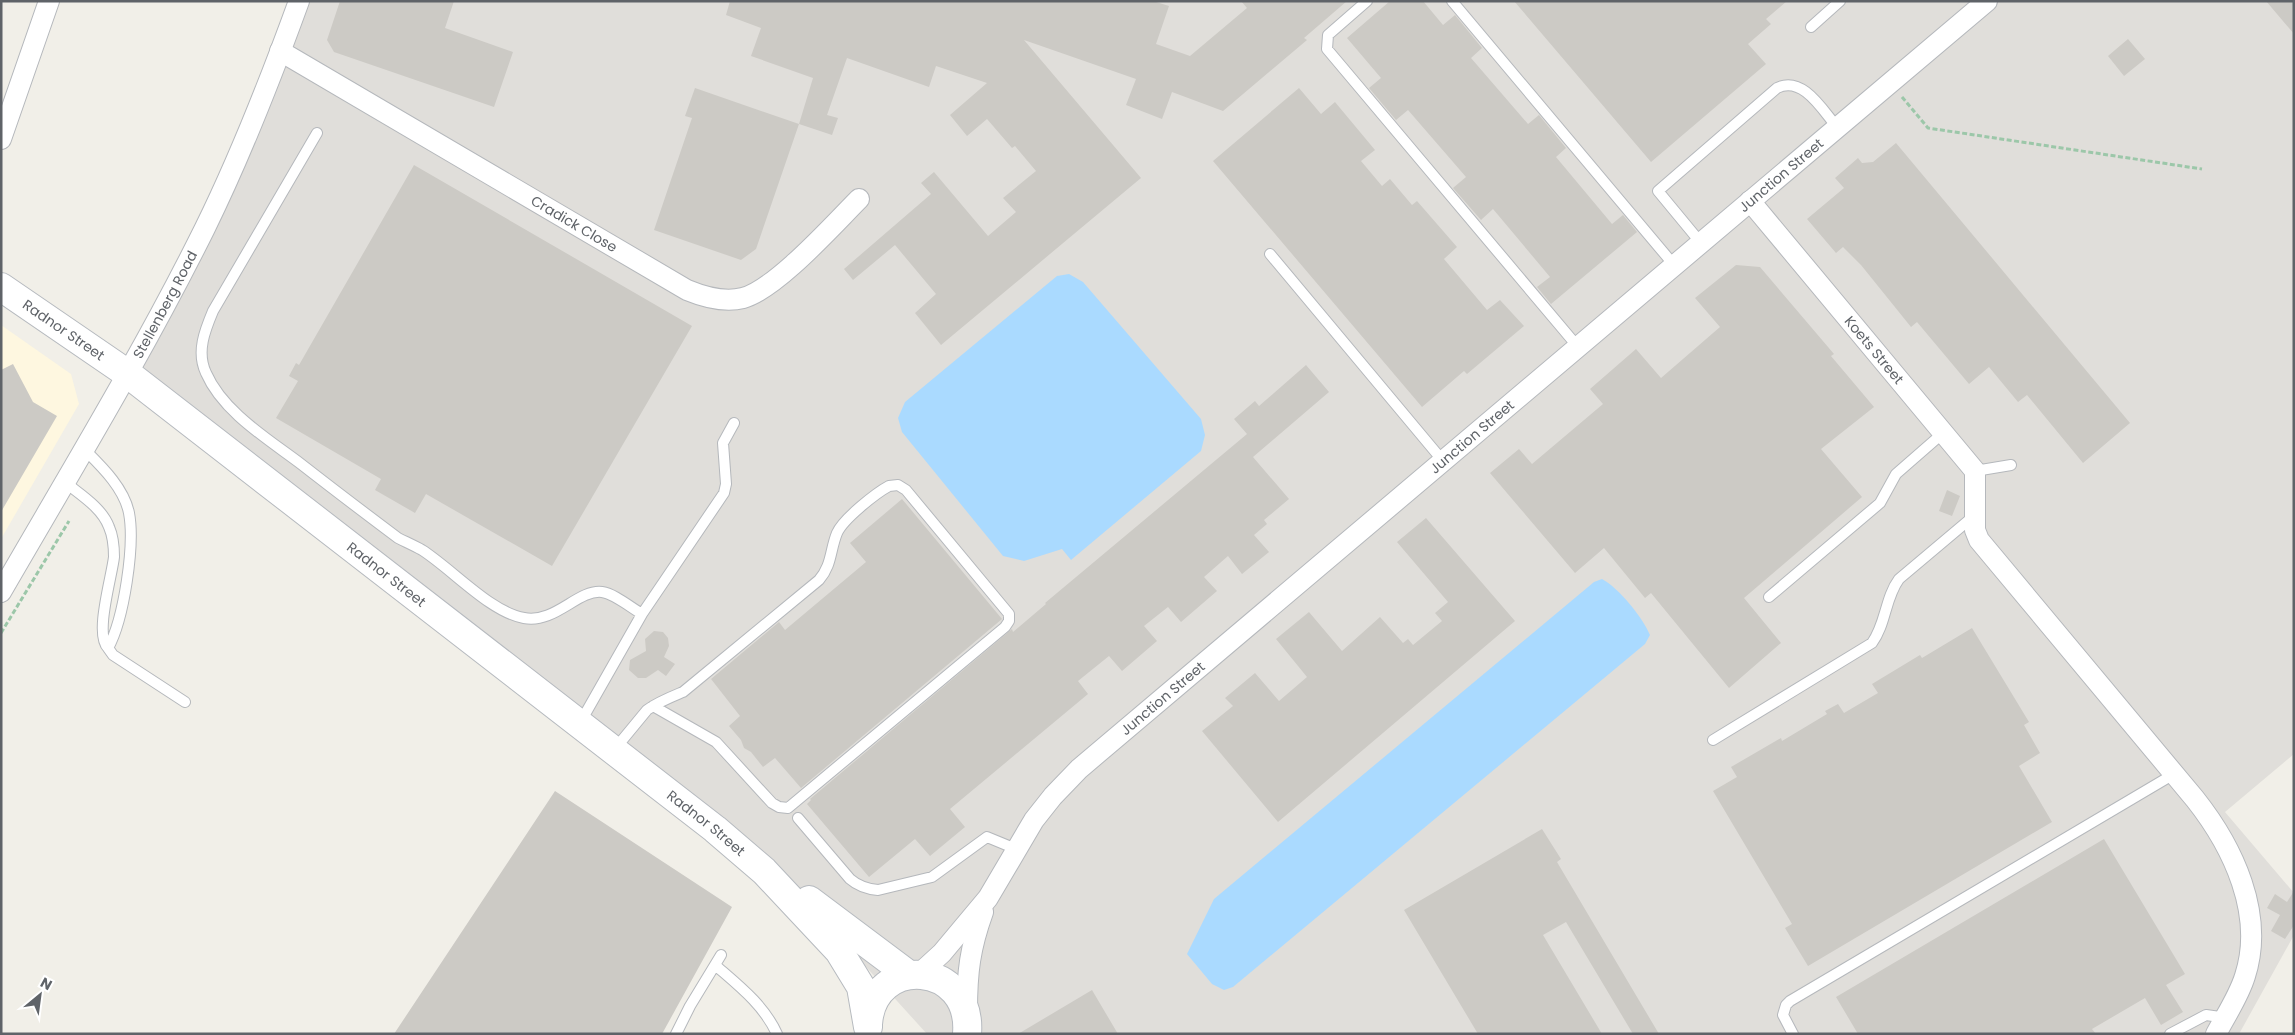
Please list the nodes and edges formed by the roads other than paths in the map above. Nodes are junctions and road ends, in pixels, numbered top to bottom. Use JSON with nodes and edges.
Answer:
{"nodes":[{"id":1,"x":49,"y":1,"type":"edge"},
{"id":2,"x":299,"y":1,"type":"edge"},
{"id":3,"x":1367,"y":1,"type":"edge"},
{"id":4,"x":1452,"y":1,"type":"edge"},
{"id":5,"x":1840,"y":1,"type":"edge"},
{"id":6,"x":1987,"y":1,"type":"edge"},
{"id":7,"x":1811,"y":27,"type":"dead end"},
{"id":8,"x":280,"y":51,"type":"junction"},
{"id":9,"x":3,"y":126,"type":"edge"},
{"id":10,"x":1837,"y":128,"type":"junction"},
{"id":11,"x":317,"y":133,"type":"dead end"},
{"id":12,"x":859,"y":199,"type":"dead end"},
{"id":13,"x":1750,"y":201,"type":"junction"},
{"id":14,"x":1701,"y":243,"type":"junction"},
{"id":15,"x":1270,"y":254,"type":"dead end"},
{"id":16,"x":1674,"y":265,"type":"junction"},
{"id":17,"x":1,"y":287,"type":"edge"},
{"id":18,"x":1578,"y":347,"type":"junction"},
{"id":19,"x":128,"y":374,"type":"junction"},
{"id":20,"x":734,"y":423,"type":"dead end"},
{"id":21,"x":1943,"y":433,"type":"junction"},
{"id":22,"x":85,"y":450,"type":"junction"},
{"id":23,"x":1443,"y":461,"type":"junction"},
{"id":24,"x":2011,"y":465,"type":"dead end"},
{"id":25,"x":1975,"y":471,"type":"junction"},
{"id":26,"x":66,"y":483,"type":"junction"},
{"id":27,"x":1975,"y":514,"type":"junction"},
{"id":28,"x":4,"y":582,"type":"edge"},
{"id":29,"x":1769,"y":597,"type":"dead end"},
{"id":30,"x":642,"y":614,"type":"junction"},
{"id":31,"x":108,"y":648,"type":"junction"},
{"id":32,"x":185,"y":702,"type":"dead end"},
{"id":33,"x":653,"y":706,"type":"junction"},
{"id":34,"x":579,"y":724,"type":"junction"},
{"id":35,"x":1713,"y":740,"type":"dead end"},
{"id":36,"x":614,"y":750,"type":"junction"},
{"id":37,"x":2174,"y":774,"type":"junction"},
{"id":38,"x":798,"y":818,"type":"dead end"},
{"id":39,"x":1016,"y":849,"type":"junction"},
{"id":40,"x":764,"y":871,"type":"junction"},
{"id":41,"x":988,"y":898,"type":"junction"},
{"id":42,"x":720,"y":955,"type":"dead end"},
{"id":43,"x":715,"y":965,"type":"junction"},
{"id":44,"x":914,"y":975,"type":"junction"},
{"id":45,"x":2226,"y":1014,"type":"junction"},
{"id":46,"x":968,"y":1025,"type":"edge"},
{"id":47,"x":868,"y":1032,"type":"edge"},
{"id":48,"x":676,"y":1034,"type":"edge"},
{"id":49,"x":777,"y":1034,"type":"edge"},
{"id":50,"x":1793,"y":1034,"type":"edge"},
{"id":51,"x":2170,"y":1034,"type":"edge"},
{"id":52,"x":2216,"y":1034,"type":"edge"}],
"edges":[{"from":1,"to":9,"type":"street"},
{"from":2,"to":8,"type":"street","name":"Stellenberg Road"},
{"from":3,"to":18,"type":"lane"},
{"from":4,"to":16,"type":"lane"},
{"from":5,"to":7,"type":"lane"},
{"from":6,"to":10,"type":"street","name":"Junction Street"},
{"from":8,"to":12,"type":"street","name":"Cradick Close"},
{"from":8,"to":19,"type":"street","name":"Stellenberg Road"},
{"from":10,"to":13,"type":"street","name":"Junction Street"},
{"from":10,"to":14,"type":"lane"},
{"from":11,"to":30,"type":"lane"},
{"from":13,"to":14,"type":"street","name":"Junction Street"},
{"from":13,"to":21,"type":"street","name":"Koets Street"},
{"from":14,"to":16,"type":"street","name":"Junction Street"},
{"from":15,"to":23,"type":"lane"},
{"from":16,"to":18,"type":"street","name":"Junction Street"},
{"from":17,"to":19,"type":"street","name":"Radnor Street"},
{"from":18,"to":23,"type":"street","name":"Junction Street"},
{"from":19,"to":22,"type":"street","name":"Stellenberg Road"},
{"from":19,"to":34,"type":"street","name":"Radnor Street"},
{"from":20,"to":30,"type":"lane"},
{"from":21,"to":25,"type":"street","name":"Koets Street"},
{"from":21,"to":29,"type":"lane"},
{"from":22,"to":26,"type":"street","name":"Stellenberg Road"},
{"from":22,"to":31,"type":"lane"},
{"from":23,"to":39,"type":"street","name":"Junction Street"},
{"from":24,"to":25,"type":"lane"},
{"from":25,"to":27,"type":"street"},
{"from":26,"to":28,"type":"street","name":"Stellenberg Road"},
{"from":26,"to":31,"type":"lane"},
{"from":27,"to":35,"type":"lane"},
{"from":27,"to":37,"type":"street"},
{"from":30,"to":34,"type":"lane"},
{"from":31,"to":32,"type":"lane"},
{"from":33,"to":33,"type":"lane"},
{"from":33,"to":36,"type":"lane"},
{"from":34,"to":36,"type":"street","name":"Radnor Street"},
{"from":36,"to":40,"type":"street","name":"Radnor Street"},
{"from":37,"to":45,"type":"street"},
{"from":37,"to":50,"type":"lane"},
{"from":38,"to":39,"type":"lane"},
{"from":39,"to":41,"type":"street","name":"Junction Street"},
{"from":40,"to":44,"type":"street","name":"Radnor Street"},
{"from":40,"to":47,"type":"street","name":"Radnor Street"},
{"from":41,"to":44,"type":"street","name":"Junction Street"},
{"from":41,"to":46,"type":"street","name":"Junction Street"},
{"from":42,"to":43,"type":"lane"},
{"from":43,"to":48,"type":"lane"},
{"from":43,"to":49,"type":"lane"},
{"from":44,"to":46,"type":"street","name":"Radnor Street"},
{"from":44,"to":47,"type":"street"},
{"from":45,"to":51,"type":"lane"},
{"from":45,"to":52,"type":"street"}]}
